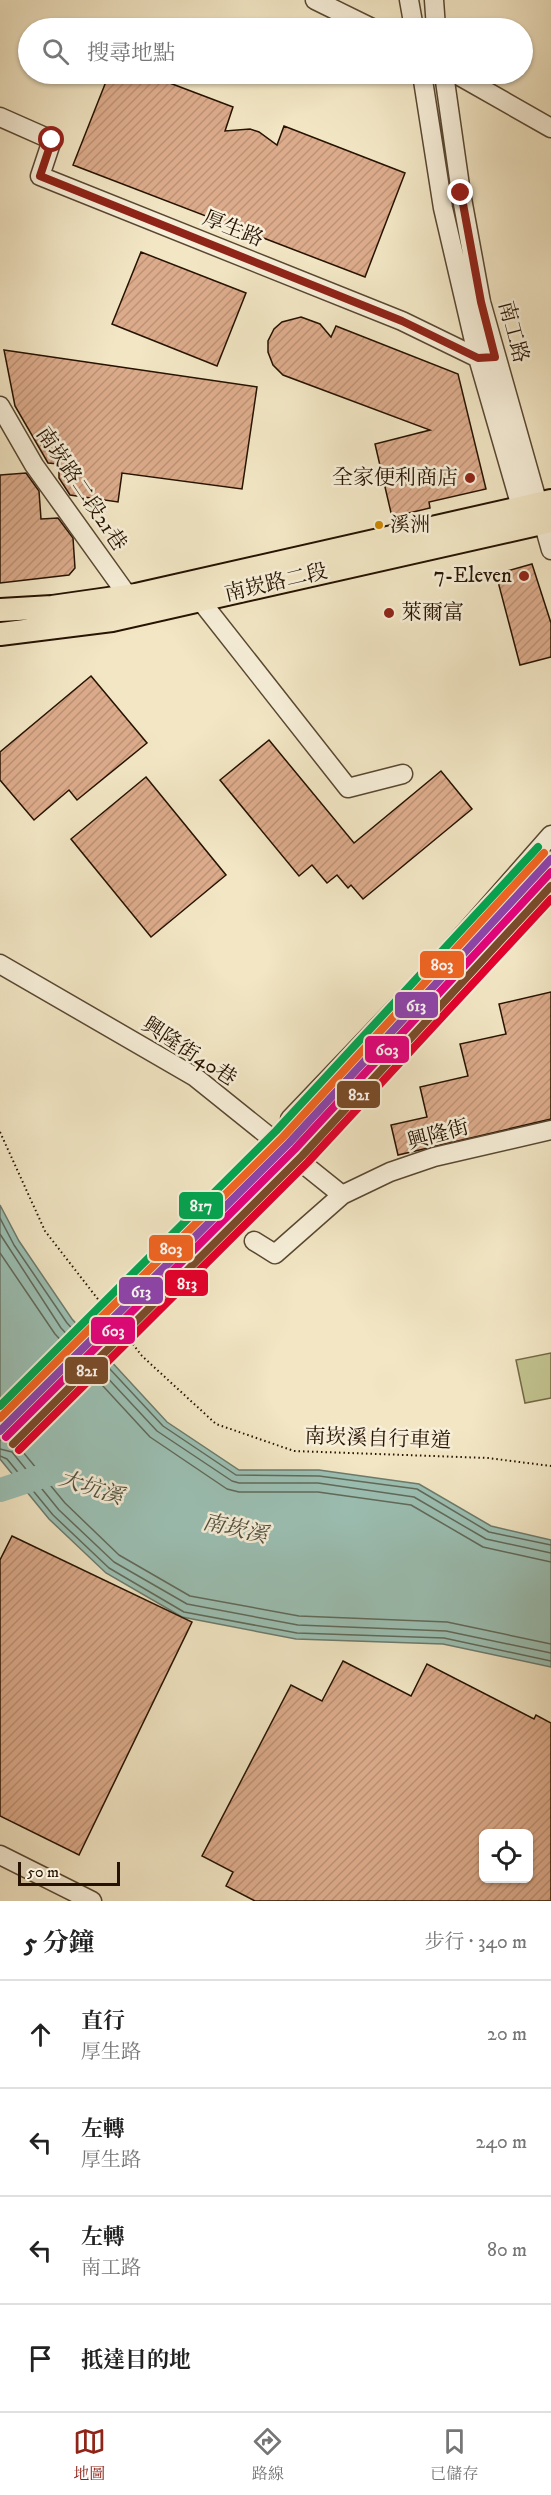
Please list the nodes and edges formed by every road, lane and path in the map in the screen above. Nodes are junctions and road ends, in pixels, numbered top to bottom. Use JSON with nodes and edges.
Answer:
{"nodes":[{"id":1,"x":315,"y":0,"type":"edge"},
{"id":2,"x":409,"y":0,"type":"edge"},
{"id":3,"x":434,"y":0,"type":"edge"},
{"id":4,"x":352,"y":18,"type":"edge"},
{"id":5,"x":412,"y":18,"type":"edge"},
{"id":6,"x":435,"y":18,"type":"edge"},
{"id":7,"x":424,"y":84,"type":"edge"},
{"id":8,"x":445,"y":84,"type":"edge"},
{"id":9,"x":474,"y":84,"type":"edge"},
{"id":10,"x":0,"y":117,"type":"edge"},
{"id":11,"x":551,"y":128,"type":"edge"},
{"id":12,"x":487,"y":357,"type":"junction"},
{"id":13,"x":0,"y":406,"type":"edge"},
{"id":14,"x":540,"y":511,"type":"edge"},
{"id":15,"x":551,"y":550,"type":"edge"},
{"id":16,"x":128,"y":596,"type":"junction"},
{"id":17,"x":200,"y":600,"type":"junction"},
{"id":18,"x":0,"y":610,"type":"edge"},
{"id":19,"x":0,"y":634,"type":"edge"},
{"id":20,"x":403,"y":774,"type":"dead end"},
{"id":21,"x":551,"y":835,"type":"edge"},
{"id":22,"x":0,"y":964,"type":"edge"},
{"id":23,"x":290,"y":1119,"type":"dead end"},
{"id":24,"x":551,"y":1130,"type":"edge"},
{"id":25,"x":0,"y":1132,"type":"edge"},
{"id":26,"x":342,"y":1195,"type":"junction"},
{"id":27,"x":254,"y":1241,"type":"dead end"},
{"id":28,"x":551,"y":1466,"type":"edge"},
{"id":29,"x":0,"y":1855,"type":"edge"},
{"id":30,"x":92,"y":1901,"type":"edge"}],
"edges":[{"from":1,"to":4,"type":"street"},
{"from":2,"to":5,"type":"street"},
{"from":3,"to":6,"type":"street"},
{"from":7,"to":12,"type":"street","name":"南工路"},
{"from":8,"to":12,"type":"street","name":"南工路"},
{"from":9,"to":11,"type":"street"},
{"from":10,"to":12,"type":"street","name":"厚生路"},
{"from":12,"to":14,"type":"street","name":"南工路"},
{"from":13,"to":16,"type":"street","name":"南崁路二段21巷"},
{"from":14,"to":15,"type":"street","name":"南工路"},
{"from":14,"to":16,"type":"main road","name":"南崁路二段"},
{"from":14,"to":17,"type":"main road","name":"南崁路二段"},
{"from":16,"to":18,"type":"main road","name":"南崁路二段"},
{"from":17,"to":19,"type":"main road","name":"南崁路二段"},
{"from":17,"to":20,"type":"street"},
{"from":21,"to":23,"type":"street"},
{"from":22,"to":26,"type":"street","name":"興隆街40巷"},
{"from":24,"to":26,"type":"street","name":"興隆街"},
{"from":25,"to":28,"type":"path","name":"南崁溪自行車道"},
{"from":26,"to":27,"type":"street","name":"興隆街"},
{"from":29,"to":30,"type":"street"}]}
